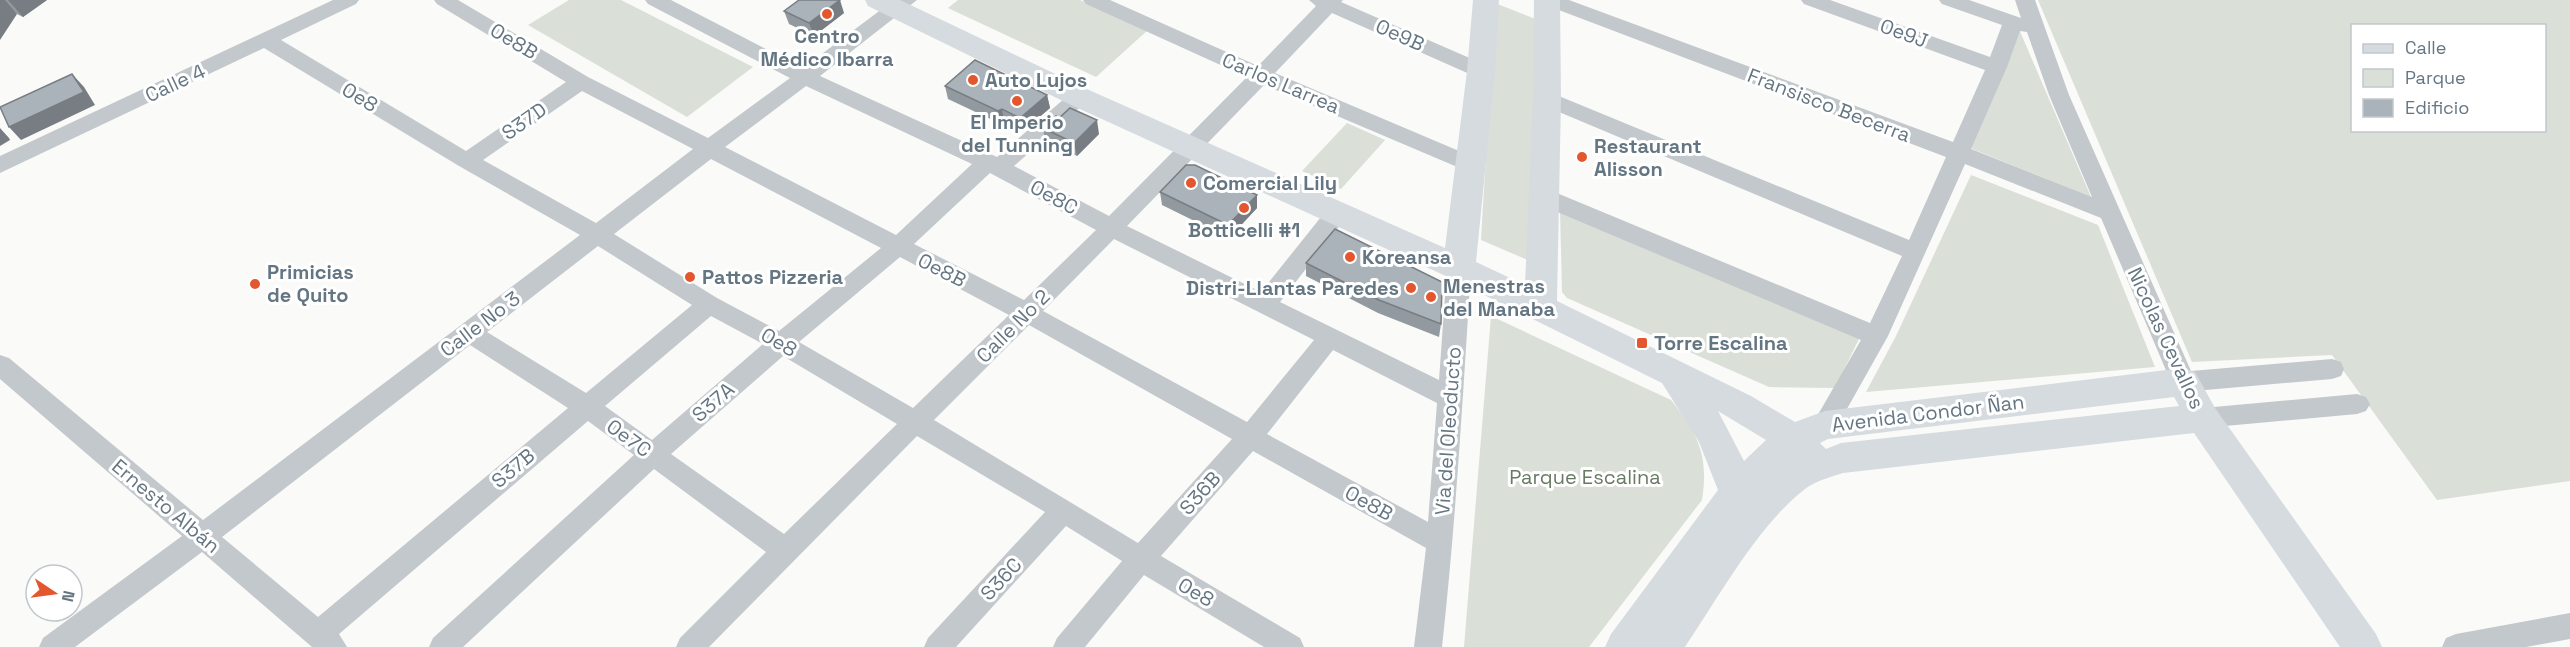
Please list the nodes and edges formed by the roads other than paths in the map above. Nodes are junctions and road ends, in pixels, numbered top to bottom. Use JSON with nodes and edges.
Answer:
{"nodes":[{"id":1,"x":349,"y":0,"type":"edge"},
{"id":2,"x":444,"y":0,"type":"edge"},
{"id":3,"x":655,"y":0,"type":"edge"},
{"id":4,"x":1093,"y":0,"type":"edge"},
{"id":5,"x":1486,"y":0,"type":"edge"},
{"id":6,"x":1549,"y":0,"type":"edge"},
{"id":7,"x":1811,"y":0,"type":"edge"},
{"id":8,"x":1949,"y":0,"type":"edge"},
{"id":9,"x":2025,"y":0,"type":"edge"},
{"id":10,"x":1327,"y":1,"type":"edge"},
{"id":11,"x":894,"y":3,"type":"edge"},
{"id":12,"x":2013,"y":22,"type":"junction"},
{"id":13,"x":2037,"y":30,"type":"junction"},
{"id":14,"x":266,"y":40,"type":"junction"},
{"id":15,"x":1997,"y":67,"type":"junction"},
{"id":16,"x":1481,"y":70,"type":"junction"},
{"id":17,"x":1260,"y":75,"type":"junction"},
{"id":18,"x":806,"y":77,"type":"junction"},
{"id":19,"x":581,"y":82,"type":"junction"},
{"id":20,"x":1079,"y":97,"type":"junction"},
{"id":21,"x":1547,"y":99,"type":"junction"},
{"id":22,"x":1189,"y":147,"type":"junction"},
{"id":23,"x":710,"y":148,"type":"junction"},
{"id":24,"x":1959,"y":153,"type":"junction"},
{"id":25,"x":467,"y":161,"type":"junction"},
{"id":26,"x":994,"y":164,"type":"junction"},
{"id":27,"x":1470,"y":164,"type":"junction"},
{"id":28,"x":0,"y":165,"type":"edge"},
{"id":29,"x":1544,"y":197,"type":"junction"},
{"id":30,"x":2108,"y":212,"type":"junction"},
{"id":31,"x":1337,"y":213,"type":"junction"},
{"id":32,"x":1110,"y":227,"type":"junction"},
{"id":33,"x":597,"y":234,"type":"junction"},
{"id":34,"x":897,"y":247,"type":"junction"},
{"id":35,"x":1916,"y":252,"type":"junction"},
{"id":36,"x":1459,"y":268,"type":"junction"},
{"id":37,"x":710,"y":304,"type":"junction"},
{"id":38,"x":1265,"y":304,"type":"junction"},
{"id":39,"x":1540,"y":308,"type":"junction"},
{"id":40,"x":1027,"y":313,"type":"junction"},
{"id":41,"x":469,"y":332,"type":"junction"},
{"id":42,"x":1876,"y":336,"type":"junction"},
{"id":43,"x":1330,"y":338,"type":"junction"},
{"id":44,"x":781,"y":343,"type":"junction"},
{"id":45,"x":0,"y":364,"type":"edge"},
{"id":46,"x":2332,"y":369,"type":"dead end"},
{"id":47,"x":1674,"y":374,"type":"junction"},
{"id":48,"x":2183,"y":382,"type":"junction"},
{"id":49,"x":1451,"y":398,"type":"junction"},
{"id":50,"x":2356,"y":404,"type":"dead end"},
{"id":51,"x":586,"y":406,"type":"junction"},
{"id":52,"x":2203,"y":418,"type":"junction"},
{"id":53,"x":913,"y":423,"type":"junction"},
{"id":54,"x":1824,"y":425,"type":"junction"},
{"id":55,"x":1249,"y":438,"type":"junction"},
{"id":56,"x":1793,"y":439,"type":"junction"},
{"id":57,"x":652,"y":455,"type":"junction"},
{"id":58,"x":1819,"y":465,"type":"junction"},
{"id":59,"x":1737,"y":492,"type":"junction"},
{"id":60,"x":1064,"y":510,"type":"junction"},
{"id":61,"x":202,"y":536,"type":"junction"},
{"id":62,"x":1440,"y":542,"type":"junction"},
{"id":63,"x":785,"y":550,"type":"junction"},
{"id":64,"x":1141,"y":559,"type":"junction"},
{"id":65,"x":2570,"y":626,"type":"edge"},
{"id":66,"x":326,"y":640,"type":"edge"},
{"id":67,"x":1287,"y":646,"type":"edge"},
{"id":68,"x":53,"y":647,"type":"edge"},
{"id":69,"x":443,"y":647,"type":"edge"},
{"id":70,"x":690,"y":647,"type":"edge"},
{"id":71,"x":938,"y":647,"type":"edge"},
{"id":72,"x":1067,"y":647,"type":"edge"},
{"id":73,"x":1428,"y":647,"type":"edge"},
{"id":74,"x":1625,"y":647,"type":"edge"},
{"id":75,"x":1663,"y":647,"type":"edge"},
{"id":76,"x":2362,"y":647,"type":"edge"},
{"id":77,"x":2456,"y":647,"type":"edge"}],
"edges":[{"from":1,"to":14,"type":"street","name":"Calle 4"},
{"from":2,"to":19,"type":"street","name":"Oe8B"},
{"from":3,"to":18,"type":"street","name":"Oe8C"},
{"from":4,"to":17,"type":"street","name":"Carlos Larrea"},
{"from":5,"to":16,"type":"street","name":"Via del Oleoducto"},
{"from":6,"to":21,"type":"street"},
{"from":6,"to":24,"type":"street","name":"Fransisco Becerra"},
{"from":7,"to":15,"type":"street","name":"Oe9J"},
{"from":8,"to":12,"type":"street"},
{"from":9,"to":13,"type":"street","name":"Nicolas Cevallos"},
{"from":10,"to":16,"type":"street","name":"Oe9B"},
{"from":10,"to":17,"type":"street","name":"Calle No 2"},
{"from":11,"to":18,"type":"street","name":"Calle No 3"},
{"from":11,"to":20,"type":"street"},
{"from":12,"to":13,"type":"street"},
{"from":12,"to":15,"type":"street"},
{"from":13,"to":30,"type":"street","name":"Nicolas Cevallos"},
{"from":14,"to":25,"type":"street","name":"Oe8"},
{"from":14,"to":28,"type":"street","name":"Calle 4"},
{"from":15,"to":24,"type":"street"},
{"from":16,"to":27,"type":"street","name":"Via del Oleoducto"},
{"from":17,"to":22,"type":"street","name":"Calle No 2"},
{"from":17,"to":27,"type":"street","name":"Carlos Larrea"},
{"from":18,"to":23,"type":"street","name":"Calle No 3"},
{"from":18,"to":26,"type":"street","name":"Oe8C"},
{"from":19,"to":23,"type":"street","name":"Oe8B"},
{"from":19,"to":25,"type":"street","name":"S37D"},
{"from":20,"to":22,"type":"street"},
{"from":20,"to":26,"type":"street","name":"S37A"},
{"from":21,"to":29,"type":"street"},
{"from":21,"to":35,"type":"street"},
{"from":22,"to":31,"type":"street"},
{"from":22,"to":32,"type":"street","name":"Calle No 2"},
{"from":23,"to":33,"type":"street","name":"Calle No 3"},
{"from":23,"to":34,"type":"street","name":"Oe8B"},
{"from":24,"to":30,"type":"street","name":"Fransisco Becerra"},
{"from":24,"to":35,"type":"street"},
{"from":25,"to":33,"type":"street","name":"Oe8"},
{"from":26,"to":32,"type":"street","name":"Oe8C"},
{"from":26,"to":34,"type":"street","name":"S37A"},
{"from":27,"to":36,"type":"street","name":"Via del Oleoducto"},
{"from":29,"to":39,"type":"street"},
{"from":29,"to":42,"type":"street"},
{"from":30,"to":48,"type":"street","name":"Nicolas Cevallos"},
{"from":31,"to":36,"type":"street"},
{"from":31,"to":38,"type":"street"},
{"from":32,"to":38,"type":"street","name":"Oe8C"},
{"from":32,"to":40,"type":"street","name":"Calle No 2"},
{"from":33,"to":37,"type":"street","name":"Oe8"},
{"from":33,"to":41,"type":"street","name":"Calle No 3"},
{"from":34,"to":40,"type":"street","name":"Oe8B"},
{"from":34,"to":44,"type":"street","name":"S37A"},
{"from":35,"to":42,"type":"street"},
{"from":36,"to":39,"type":"street"},
{"from":36,"to":49,"type":"street","name":"Via del Oleoducto"},
{"from":37,"to":44,"type":"street","name":"Oe8"},
{"from":37,"to":51,"type":"street","name":"S37B"},
{"from":38,"to":43,"type":"street","name":"Oe8C"},
{"from":39,"to":47,"type":"street"},
{"from":40,"to":53,"type":"street","name":"Calle No 2"},
{"from":40,"to":55,"type":"street","name":"Oe8B"},
{"from":41,"to":51,"type":"street","name":"Oe7C"},
{"from":41,"to":61,"type":"street","name":"Calle No 3"},
{"from":42,"to":54,"type":"street"},
{"from":43,"to":49,"type":"street","name":"Oe8C"},
{"from":43,"to":55,"type":"street","name":"S36B"},
{"from":44,"to":53,"type":"street","name":"Oe8"},
{"from":44,"to":57,"type":"street","name":"S37A"},
{"from":45,"to":61,"type":"street","name":"Ernesto Albán"},
{"from":46,"to":48,"type":"street","name":"Avenida Condor Ñan"},
{"from":47,"to":56,"type":"street"},
{"from":47,"to":59,"type":"street"},
{"from":48,"to":52,"type":"street","name":"Nicolas Cevallos"},
{"from":48,"to":54,"type":"street","name":"Avenida Condor Ñan"},
{"from":49,"to":62,"type":"street","name":"Via del Oleoducto"},
{"from":50,"to":52,"type":"street","name":"Avenida Condor Ñan"},
{"from":51,"to":57,"type":"street","name":"Oe7C"},
{"from":51,"to":66,"type":"street","name":"S37B"},
{"from":52,"to":58,"type":"street","name":"Avenida Condor Ñan"},
{"from":52,"to":76,"type":"street","name":"Nicolas Cevallos"},
{"from":53,"to":60,"type":"street","name":"Oe8"},
{"from":53,"to":63,"type":"street","name":"Calle No 2"},
{"from":54,"to":56,"type":"street","name":"Avenida Condor Ñan"},
{"from":55,"to":62,"type":"street","name":"Oe8B"},
{"from":55,"to":64,"type":"street","name":"S36B"},
{"from":56,"to":58,"type":"street"},
{"from":56,"to":59,"type":"street","name":"Avenida Condor Ñan"},
{"from":57,"to":63,"type":"street","name":"Oe7C"},
{"from":57,"to":69,"type":"street","name":"S37A"},
{"from":58,"to":75,"type":"street","name":"Avenida Condor Ñan"},
{"from":59,"to":74,"type":"street","name":"Avenida Condor Ñan"},
{"from":60,"to":64,"type":"street","name":"Oe8"},
{"from":60,"to":71,"type":"street","name":"S36C"},
{"from":61,"to":66,"type":"street","name":"Ernesto Albán"},
{"from":61,"to":68,"type":"street","name":"Calle No 3"},
{"from":62,"to":73,"type":"street","name":"Via del Oleoducto"},
{"from":63,"to":70,"type":"street","name":"Calle No 2"},
{"from":64,"to":67,"type":"street","name":"Oe8"},
{"from":64,"to":72,"type":"street","name":"S36B"},
{"from":65,"to":77,"type":"street"}]}
